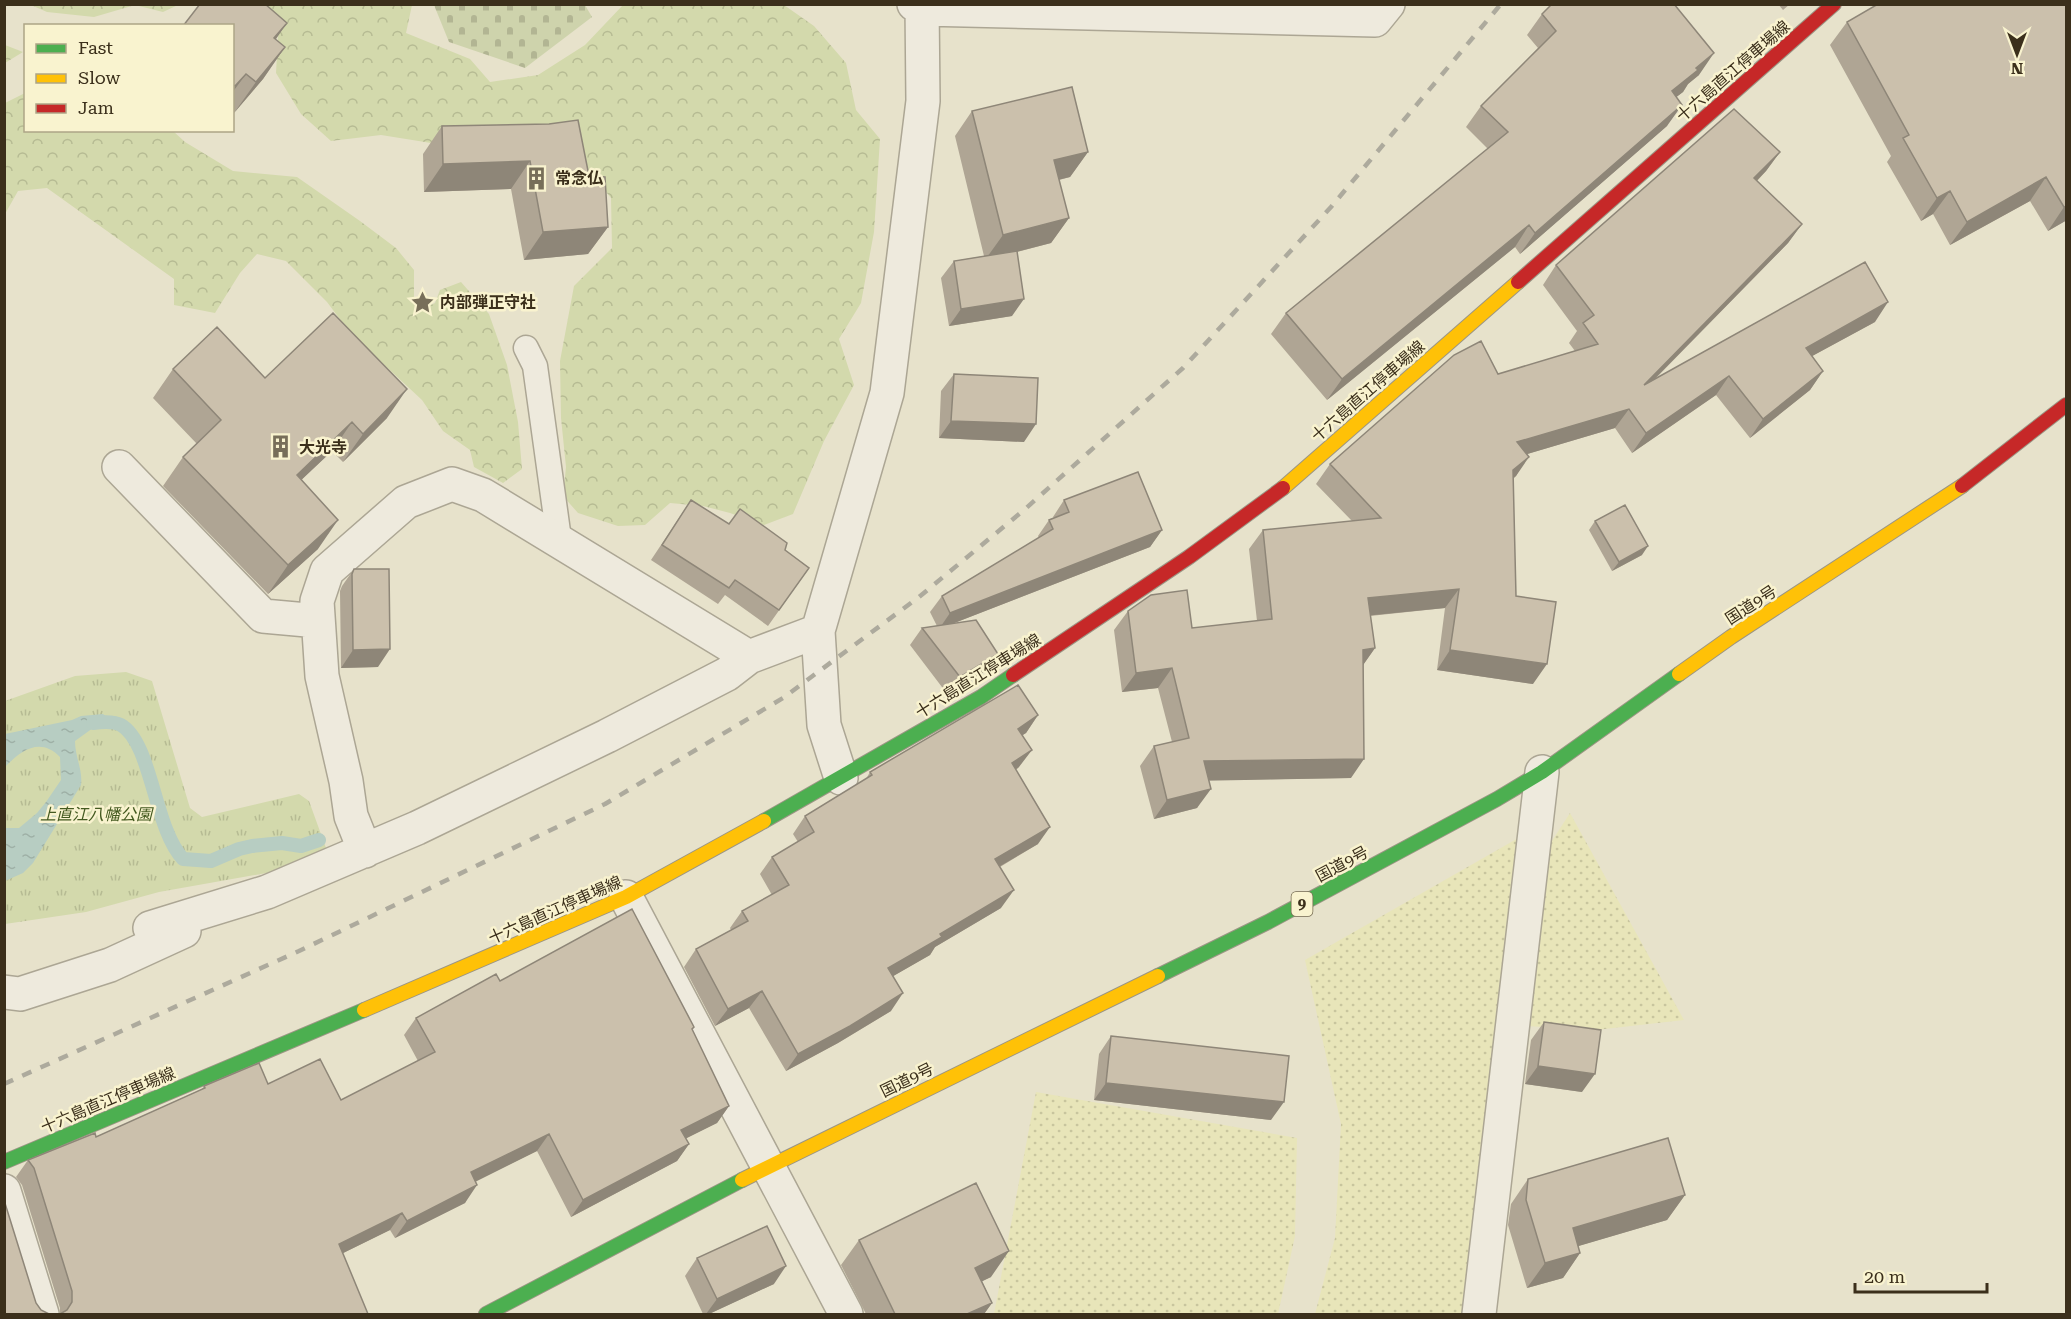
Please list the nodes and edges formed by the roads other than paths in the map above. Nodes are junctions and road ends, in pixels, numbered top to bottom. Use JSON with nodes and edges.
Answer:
{"nodes":[{"id":1,"x":1388,"y":4,"type":"edge"},
{"id":2,"x":1834,"y":4,"type":"edge"},
{"id":3,"x":920,"y":6,"type":"edge"},
{"id":4,"x":526,"y":348,"type":"dead end"},
{"id":5,"x":2067,"y":405,"type":"edge"},
{"id":6,"x":118,"y":467,"type":"dead end"},
{"id":7,"x":559,"y":539,"type":"junction"},
{"id":8,"x":318,"y":621,"type":"junction"},
{"id":9,"x":818,"y":631,"type":"junction"},
{"id":10,"x":749,"y":657,"type":"junction"},
{"id":11,"x":1542,"y":772,"type":"junction"},
{"id":12,"x":841,"y":778,"type":"junction"},
{"id":13,"x":365,"y":851,"type":"junction"},
{"id":14,"x":267,"y":892,"type":"junction"},
{"id":15,"x":626,"y":897,"type":"junction"},
{"id":16,"x":150,"y":928,"type":"dead end"},
{"id":17,"x":4,"y":992,"type":"edge"},
{"id":18,"x":4,"y":1162,"type":"edge"},
{"id":19,"x":768,"y":1166,"type":"junction"},
{"id":20,"x":4,"y":1191,"type":"edge"},
{"id":21,"x":42,"y":1314,"type":"edge"},
{"id":22,"x":486,"y":1314,"type":"edge"},
{"id":23,"x":846,"y":1314,"type":"edge"},
{"id":24,"x":1479,"y":1314,"type":"edge"}],
"edges":[{"from":1,"to":3,"type":"street"},
{"from":2,"to":12,"type":"main road","name":"十六島直江停車場線"},
{"from":3,"to":9,"type":"street"},
{"from":4,"to":7,"type":"lane"},
{"from":5,"to":11,"type":"main road","name":"国道9号","number":"9"},
{"from":6,"to":8,"type":"street"},
{"from":7,"to":8,"type":"street"},
{"from":7,"to":10,"type":"street"},
{"from":8,"to":13,"type":"street"},
{"from":9,"to":10,"type":"street"},
{"from":9,"to":12,"type":"street"},
{"from":10,"to":13,"type":"street"},
{"from":11,"to":19,"type":"main road","name":"国道9号","number":"9"},
{"from":11,"to":24,"type":"street"},
{"from":12,"to":15,"type":"main road","name":"十六島直江停車場線"},
{"from":13,"to":14,"type":"street"},
{"from":14,"to":16,"type":"street"},
{"from":14,"to":17,"type":"street"},
{"from":15,"to":18,"type":"main road","name":"十六島直江停車場線"},
{"from":15,"to":19,"type":"street"},
{"from":19,"to":22,"type":"main road","name":"国道9号","number":"9"},
{"from":19,"to":23,"type":"street"},
{"from":20,"to":21,"type":"street"}]}
